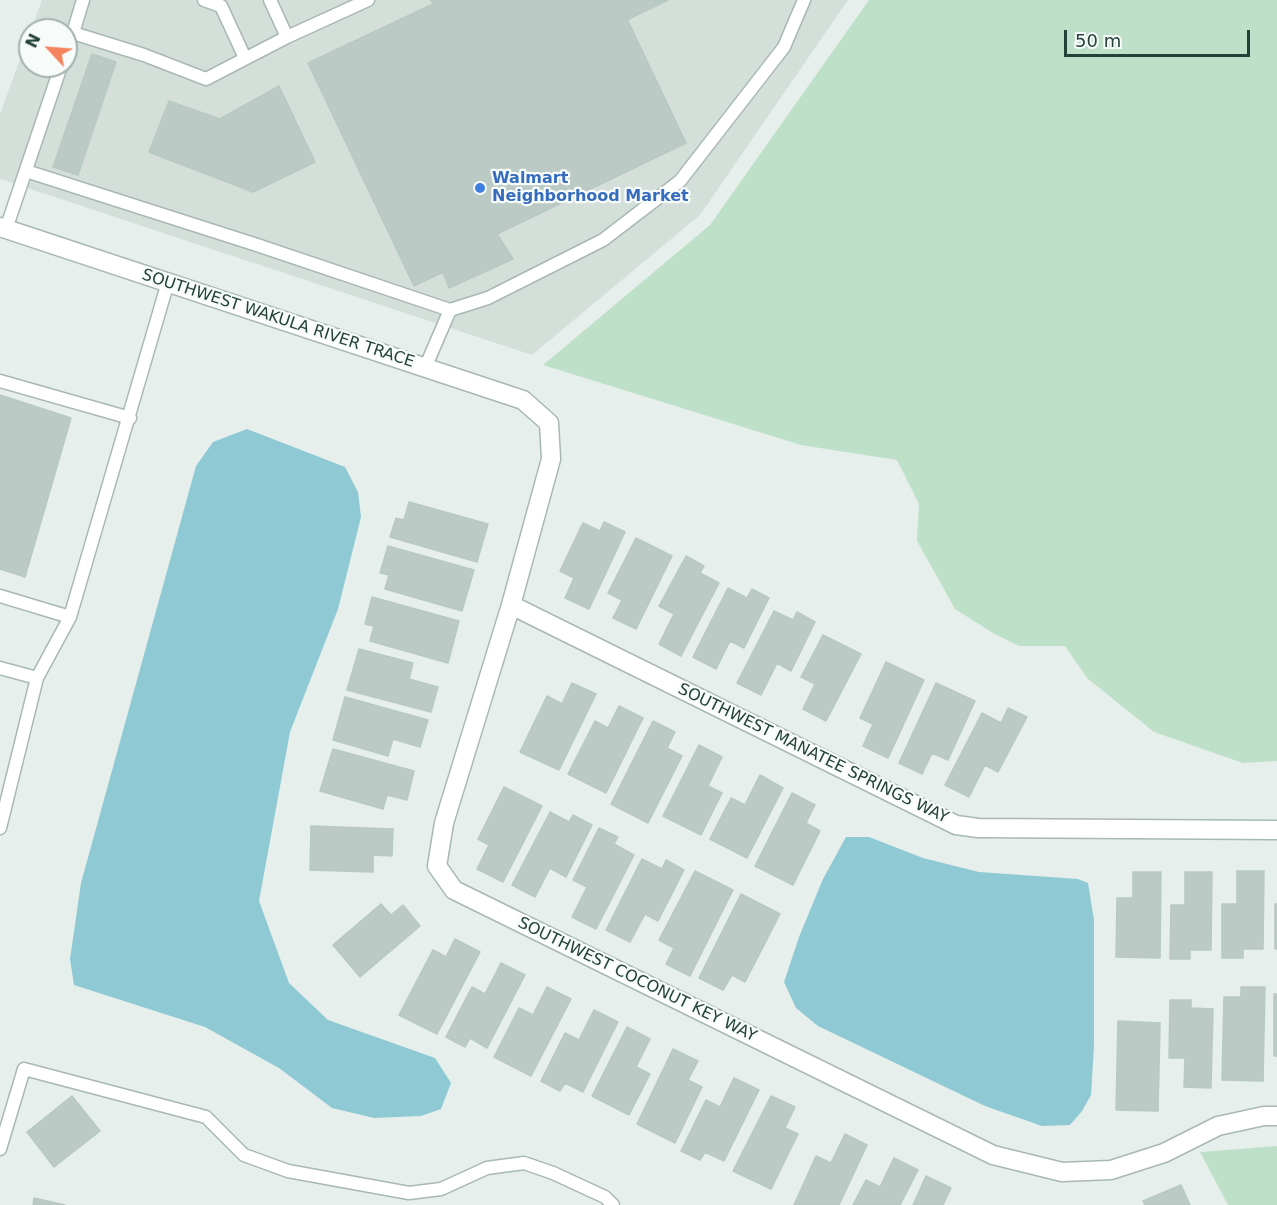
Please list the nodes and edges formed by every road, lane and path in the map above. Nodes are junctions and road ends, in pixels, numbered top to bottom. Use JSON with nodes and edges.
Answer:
{"nodes":[{"id":1,"x":83,"y":0,"type":"edge"},
{"id":2,"x":204,"y":0,"type":"edge"},
{"id":3,"x":270,"y":0,"type":"edge"},
{"id":4,"x":368,"y":0,"type":"edge"},
{"id":5,"x":804,"y":0,"type":"edge"},
{"id":6,"x":78,"y":18,"type":"edge"},
{"id":7,"x":78,"y":35,"type":"edge"},
{"id":8,"x":287,"y":37,"type":"junction"},
{"id":9,"x":245,"y":58,"type":"junction"},
{"id":10,"x":58,"y":78,"type":"edge"},
{"id":11,"x":26,"y":171,"type":"junction"},
{"id":12,"x":3,"y":228,"type":"edge"},
{"id":13,"x":168,"y":282,"type":"junction"},
{"id":14,"x":450,"y":310,"type":"junction"},
{"id":15,"x":425,"y":368,"type":"junction"},
{"id":16,"x":0,"y":381,"type":"edge"},
{"id":17,"x":130,"y":418,"type":"junction"},
{"id":18,"x":549,"y":423,"type":"joint"},
{"id":19,"x":0,"y":596,"type":"edge"},
{"id":20,"x":511,"y":605,"type":"junction"},
{"id":21,"x":70,"y":617,"type":"junction"},
{"id":22,"x":0,"y":668,"type":"edge"},
{"id":23,"x":37,"y":678,"type":"junction"},
{"id":24,"x":0,"y":828,"type":"edge"},
{"id":25,"x":1277,"y":830,"type":"edge"},
{"id":26,"x":1277,"y":1116,"type":"edge"},
{"id":27,"x":0,"y":1149,"type":"edge"},
{"id":28,"x":613,"y":1205,"type":"edge"}],
"edges":[{"from":1,"to":6,"type":"lane"},
{"from":2,"to":9,"type":"lane"},
{"from":3,"to":8,"type":"lane"},
{"from":4,"to":8,"type":"lane"},
{"from":5,"to":14,"type":"lane"},
{"from":7,"to":9,"type":"lane"},
{"from":8,"to":9,"type":"lane"},
{"from":10,"to":11,"type":"lane"},
{"from":11,"to":12,"type":"lane"},
{"from":11,"to":14,"type":"lane"},
{"from":12,"to":13,"type":"street","name":"SOUTHWEST WAKULA RIVER TRACE"},
{"from":13,"to":15,"type":"street","name":"SOUTHWEST WAKULA RIVER TRACE"},
{"from":13,"to":17,"type":"lane"},
{"from":14,"to":15,"type":"lane"},
{"from":15,"to":18,"type":"street","name":"SOUTHWEST WAKULA RIVER TRACE"},
{"from":16,"to":17,"type":"lane"},
{"from":17,"to":21,"type":"lane"},
{"from":18,"to":20,"type":"street","name":"SOUTHWEST COCONUT KEY WAY"},
{"from":19,"to":21,"type":"lane"},
{"from":20,"to":25,"type":"street","name":"SOUTHWEST MANATEE SPRINGS WAY"},
{"from":20,"to":26,"type":"street","name":"SOUTHWEST COCONUT KEY WAY"},
{"from":21,"to":23,"type":"lane"},
{"from":22,"to":23,"type":"lane"},
{"from":23,"to":24,"type":"lane"},
{"from":27,"to":28,"type":"lane"}]}
